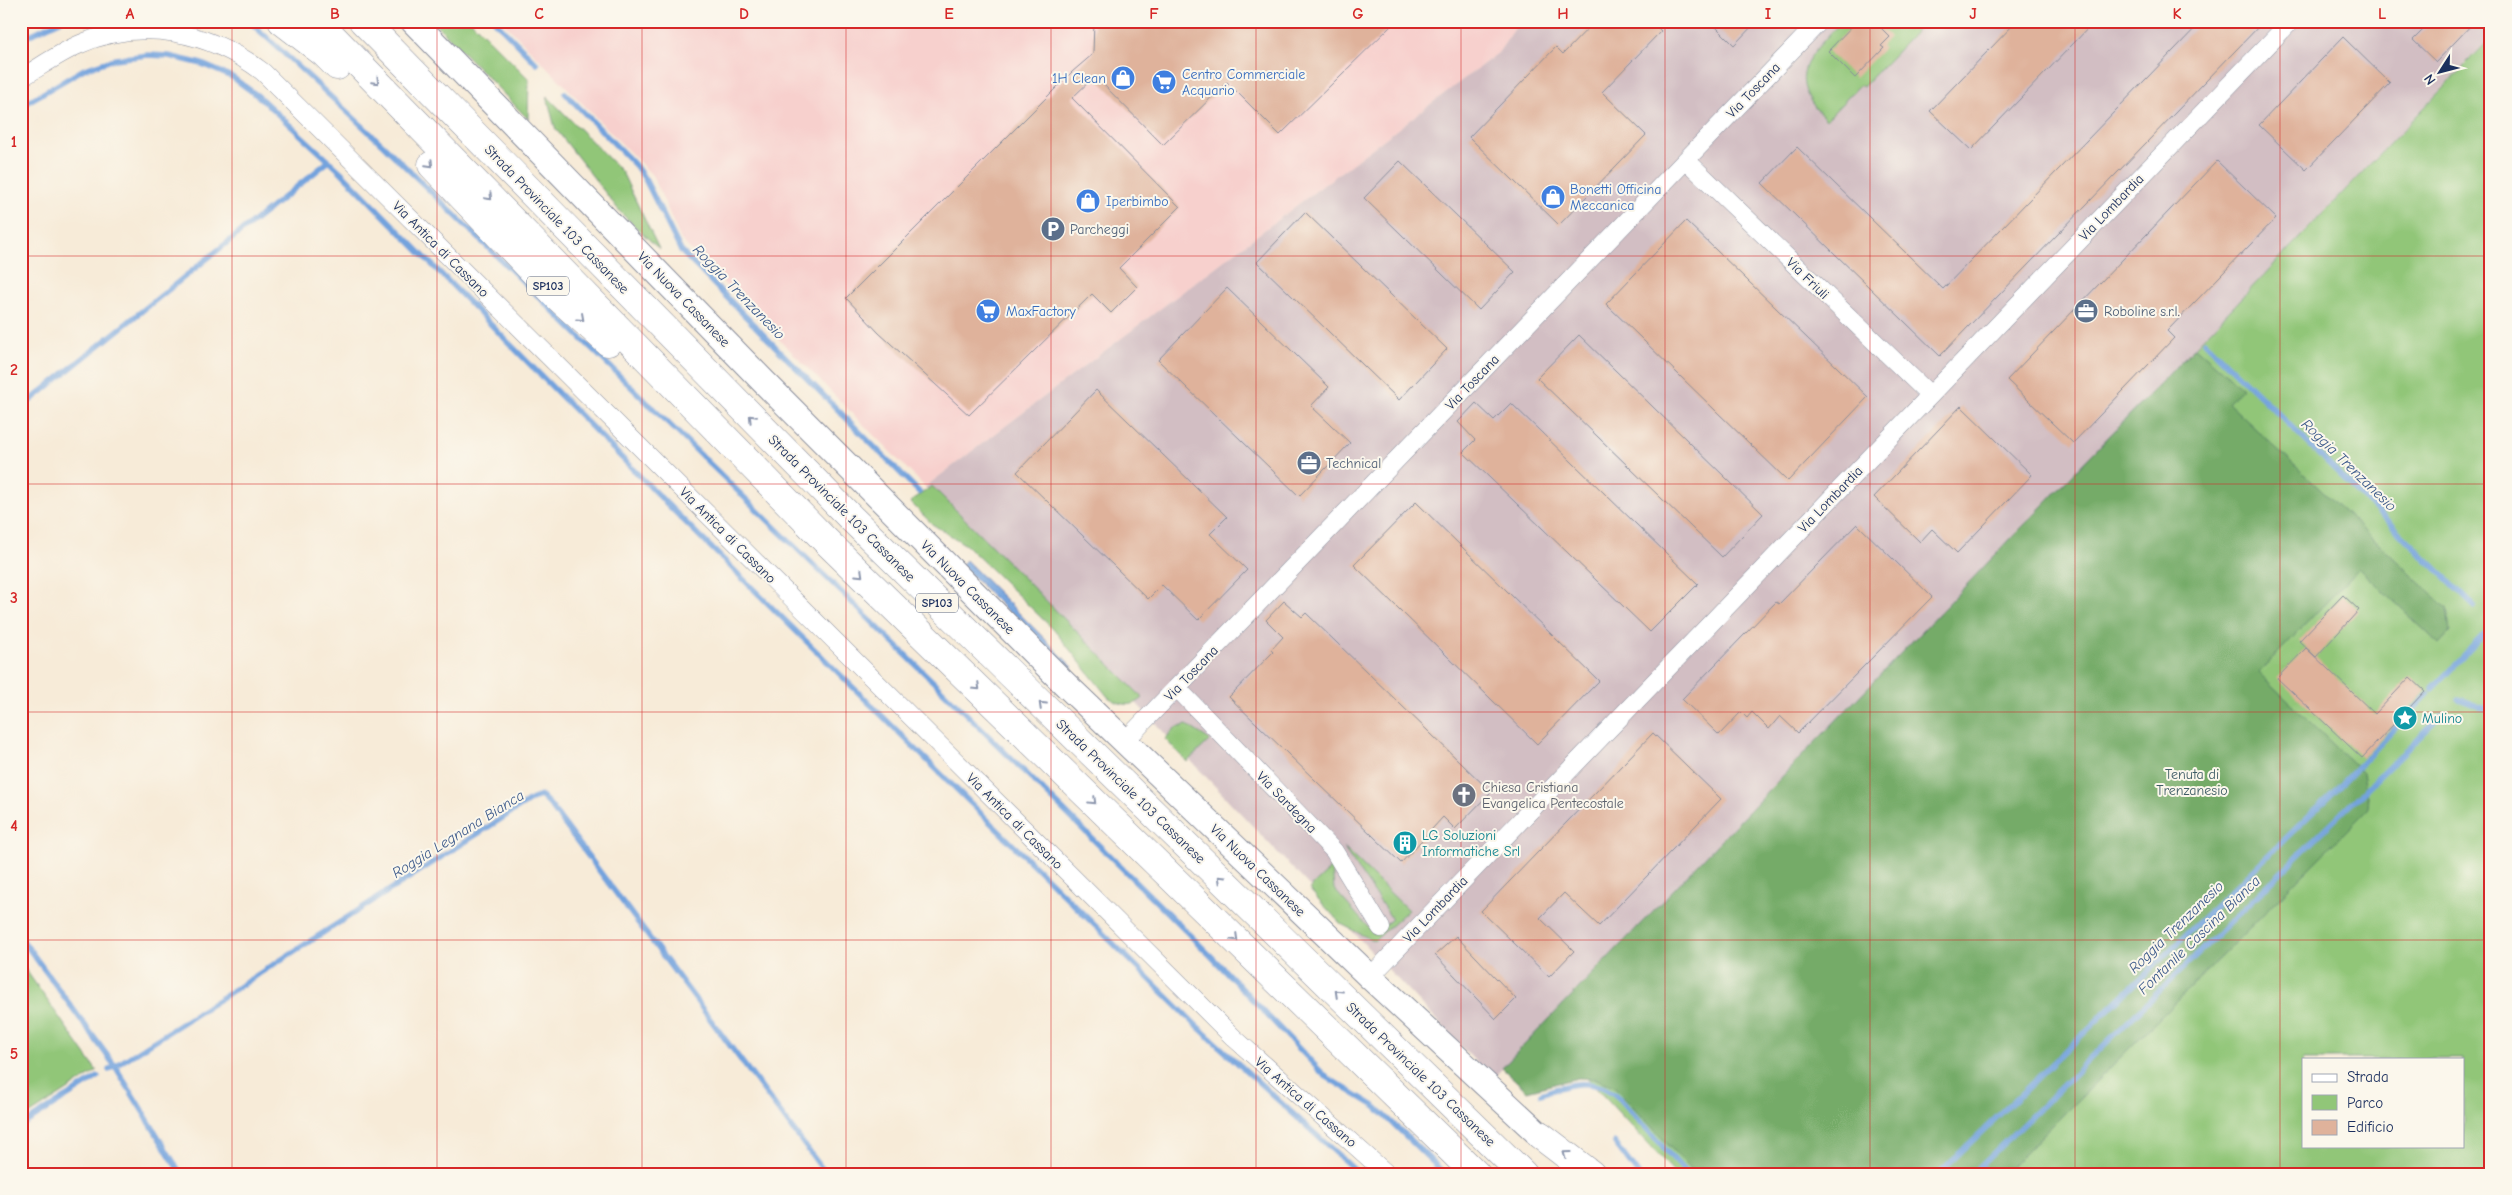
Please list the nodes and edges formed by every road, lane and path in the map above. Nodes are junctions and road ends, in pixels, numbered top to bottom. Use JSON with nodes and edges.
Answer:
{"nodes":[{"id":1,"x":282,"y":21,"type":"edge"},
{"id":2,"x":317,"y":21,"type":"edge"},
{"id":3,"x":363,"y":21,"type":"edge"},
{"id":4,"x":413,"y":21,"type":"edge"},
{"id":5,"x":1820,"y":21,"type":"edge"},
{"id":6,"x":2291,"y":21,"type":"edge"},
{"id":7,"x":21,"y":78,"type":"edge"},
{"id":8,"x":1686,"y":160,"type":"junction"},
{"id":9,"x":1930,"y":395,"type":"junction"},
{"id":10,"x":826,"y":540,"type":"junction"},
{"id":11,"x":1177,"y":688,"type":"junction"},
{"id":12,"x":1124,"y":742,"type":"junction"},
{"id":13,"x":1380,"y":928,"type":"dead end"},
{"id":14,"x":1370,"y":977,"type":"junction"},
{"id":15,"x":1540,"y":1135,"type":"joint"},
{"id":16,"x":1387,"y":1174,"type":"edge"},
{"id":17,"x":1476,"y":1174,"type":"edge"},
{"id":18,"x":1522,"y":1174,"type":"edge"},
{"id":19,"x":1592,"y":1174,"type":"edge"}],
"edges":[{"from":1,"to":10,"type":"highway","number":"SP103","one_way":true},
{"from":2,"to":10,"type":"highway","number":"SP103","one_way":true},
{"from":18,"to":3,"type":"highway","name":"Strada Provinciale 103 Cassanese","number":"SP103","one_way":true},
{"from":4,"to":12,"type":"street","name":"Via Nuova Cassanese","number":"SP103"},
{"from":5,"to":8,"type":"street","name":"Via Toscana"},
{"from":6,"to":9,"type":"street","name":"Via Lombardia"},
{"from":7,"to":16,"type":"street","name":"Via Antica di Cassano"},
{"from":8,"to":9,"type":"street","name":"Via Friuli"},
{"from":8,"to":11,"type":"street","name":"Via Toscana"},
{"from":9,"to":14,"type":"street","name":"Via Lombardia"},
{"from":10,"to":17,"type":"highway","number":"SP103","one_way":true},
{"from":11,"to":12,"type":"street","name":"Via Toscana"},
{"from":11,"to":13,"type":"street","name":"Via Sardegna"},
{"from":12,"to":14,"type":"street","name":"Via Nuova Cassanese","number":"SP103"},
{"from":14,"to":15,"type":"street","name":"Via Nuova Cassanese","number":"SP103"},
{"from":19,"to":15,"type":"highway","number":"SP103","one_way":true}]}
